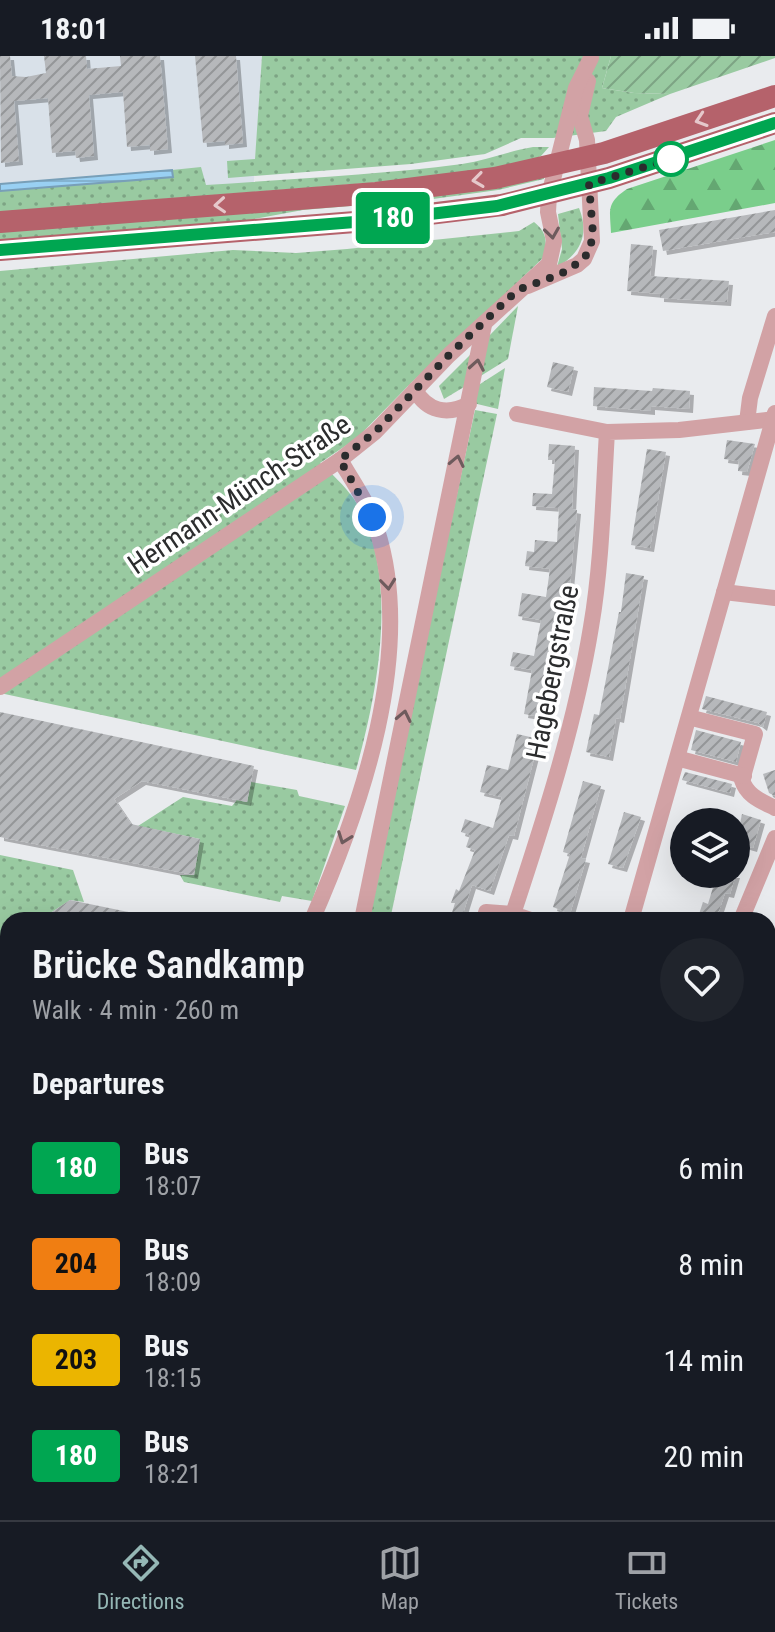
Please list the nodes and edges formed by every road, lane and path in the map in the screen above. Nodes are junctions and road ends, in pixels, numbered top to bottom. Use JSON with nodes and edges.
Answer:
{"nodes":[{"id":1,"x":592,"y":57,"type":"edge"},
{"id":2,"x":775,"y":96,"type":"edge"},
{"id":3,"x":775,"y":123,"type":"edge"},
{"id":4,"x":587,"y":157,"type":"junction"},
{"id":5,"x":555,"y":166,"type":"junction"},
{"id":6,"x":589,"y":184,"type":"junction"},
{"id":7,"x":549,"y":195,"type":"junction"},
{"id":8,"x":0,"y":222,"type":"edge"},
{"id":9,"x":0,"y":250,"type":"edge"},
{"id":10,"x":523,"y":288,"type":"junction"},
{"id":11,"x":775,"y":316,"type":"edge"},
{"id":12,"x":484,"y":325,"type":"junction"},
{"id":13,"x":415,"y":390,"type":"junction"},
{"id":14,"x":469,"y":404,"type":"junction"},
{"id":15,"x":517,"y":414,"type":"dead end"},
{"id":16,"x":774,"y":417,"type":"edge"},
{"id":17,"x":747,"y":422,"type":"junction"},
{"id":18,"x":607,"y":432,"type":"junction"},
{"id":19,"x":340,"y":460,"type":"junction"},
{"id":20,"x":724,"y":592,"type":"junction"},
{"id":21,"x":775,"y":598,"type":"edge"},
{"id":22,"x":0,"y":687,"type":"edge"},
{"id":23,"x":696,"y":719,"type":"dead end"},
{"id":24,"x":684,"y":760,"type":"dead end"},
{"id":25,"x":744,"y":776,"type":"junction"},
{"id":26,"x":775,"y":808,"type":"edge"},
{"id":27,"x":775,"y":838,"type":"edge"},
{"id":28,"x":315,"y":912,"type":"edge"},
{"id":29,"x":364,"y":912,"type":"edge"},
{"id":30,"x":514,"y":912,"type":"edge"},
{"id":31,"x":633,"y":912,"type":"edge"},
{"id":32,"x":744,"y":912,"type":"edge"}],
"edges":[{"from":1,"to":4,"type":"street","name":"Hermann-Münch-Straße"},
{"from":1,"to":5,"type":"street","name":"Hermann-Münch-Straße"},
{"from":2,"to":4,"type":"main road","one_way":true},
{"from":3,"to":6,"type":"main road"},
{"from":4,"to":5,"type":"main road"},
{"from":4,"to":6,"type":"street","name":"Hermann-Münch-Straße"},
{"from":5,"to":7,"type":"street","name":"Hermann-Münch-Straße"},
{"from":5,"to":8,"type":"main road","one_way":true},
{"from":6,"to":7,"type":"main road"},
{"from":6,"to":10,"type":"street","name":"Hermann-Münch-Straße"},
{"from":7,"to":9,"type":"main road"},
{"from":7,"to":10,"type":"street","name":"Hermann-Münch-Straße","one_way":true},
{"from":10,"to":12,"type":"street","name":"Hermann-Münch-Straße"},
{"from":11,"to":17,"type":"street"},
{"from":12,"to":13,"type":"street","name":"Hermann-Münch-Straße"},
{"from":14,"to":12,"type":"street","one_way":true},
{"from":13,"to":14,"type":"street"},
{"from":13,"to":19,"type":"street","name":"Hermann-Münch-Straße"},
{"from":29,"to":14,"type":"street","one_way":true},
{"from":15,"to":18,"type":"street"},
{"from":16,"to":17,"type":"street"},
{"from":16,"to":20,"type":"street"},
{"from":17,"to":18,"type":"street"},
{"from":18,"to":30,"type":"street","name":"Hagebergstraße"},
{"from":19,"to":22,"type":"street","name":"Hermann-Münch-Straße"},
{"from":19,"to":28,"type":"street","one_way":true},
{"from":20,"to":21,"type":"street"},
{"from":20,"to":31,"type":"street"},
{"from":23,"to":25,"type":"street"},
{"from":24,"to":25,"type":"street"},
{"from":25,"to":26,"type":"street"},
{"from":27,"to":32,"type":"street"}]}
